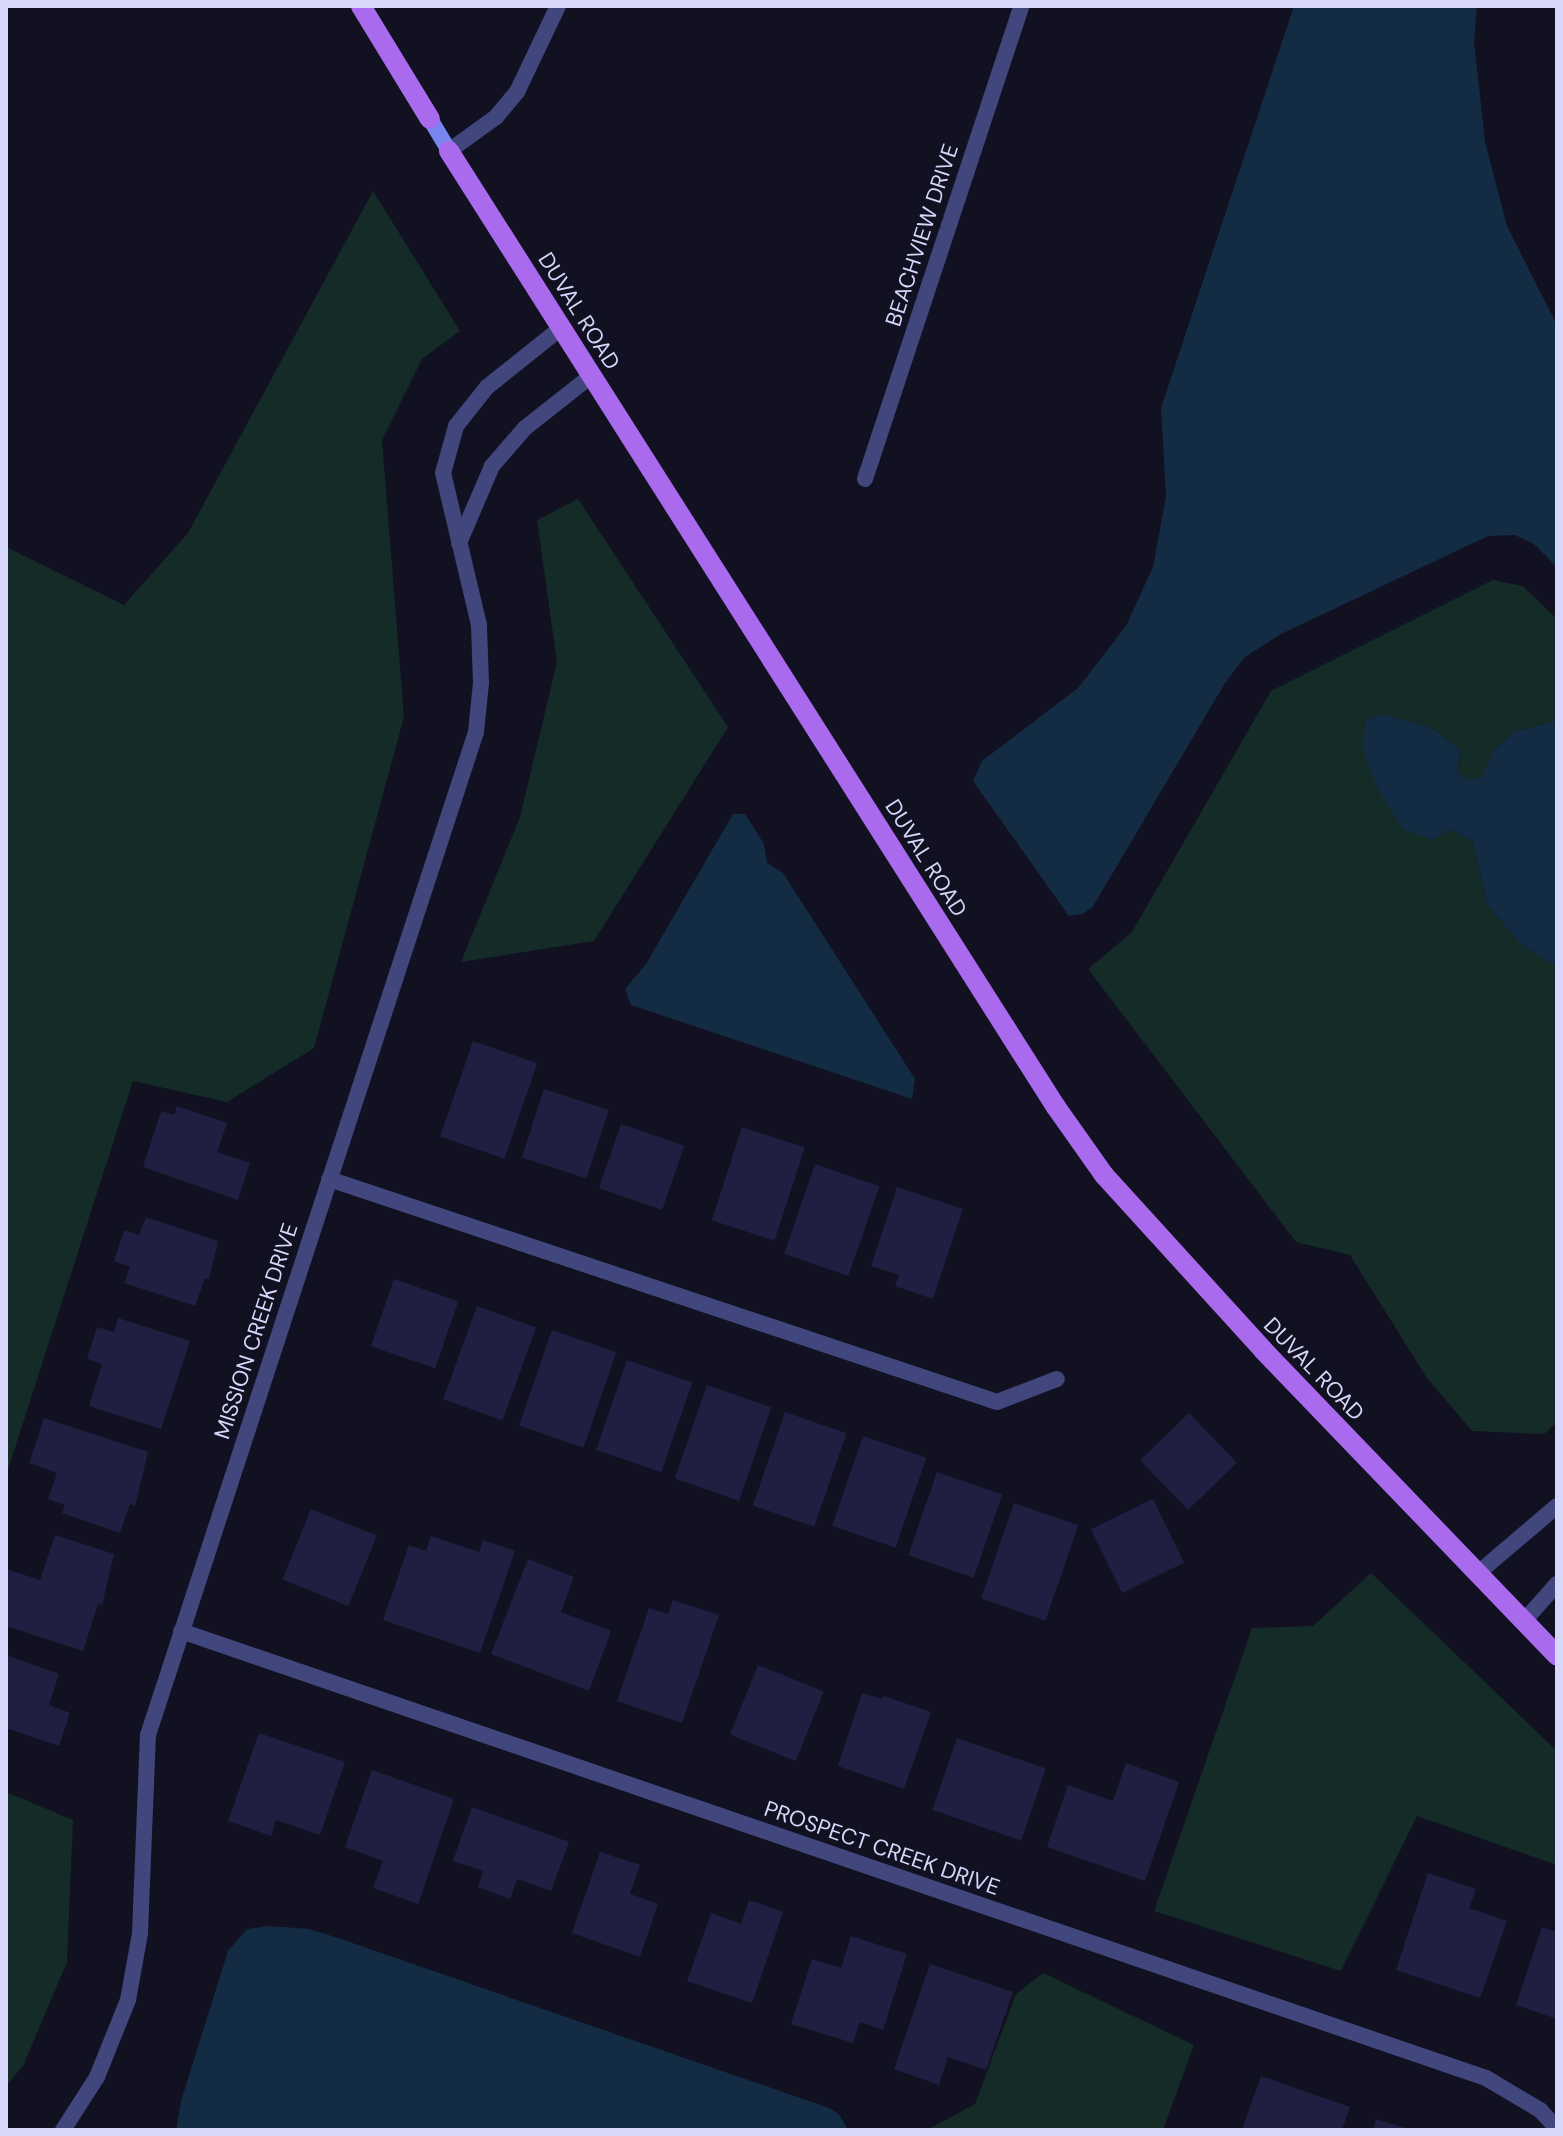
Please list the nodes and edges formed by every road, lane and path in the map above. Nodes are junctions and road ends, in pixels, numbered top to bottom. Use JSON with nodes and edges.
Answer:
{"nodes":[{"id":1,"x":361,"y":6,"type":"edge"},
{"id":2,"x":558,"y":6,"type":"edge"},
{"id":3,"x":1021,"y":6,"type":"edge"},
{"id":4,"x":430,"y":119,"type":"joint"},
{"id":5,"x":449,"y":151,"type":"junction"},
{"id":6,"x":561,"y":328,"type":"junction"},
{"id":7,"x":591,"y":376,"type":"junction"},
{"id":8,"x":865,"y":479,"type":"dead end"},
{"id":9,"x":459,"y":543,"type":"junction"},
{"id":10,"x":329,"y":1179,"type":"junction"},
{"id":11,"x":1057,"y":1379,"type":"dead end"},
{"id":12,"x":1557,"y":1506,"type":"edge"},
{"id":13,"x":1477,"y":1574,"type":"junction"},
{"id":14,"x":1557,"y":1584,"type":"edge"},
{"id":15,"x":1524,"y":1621,"type":"junction"},
{"id":16,"x":181,"y":1631,"type":"junction"},
{"id":17,"x":1557,"y":1655,"type":"edge"},
{"id":18,"x":1557,"y":2128,"type":"edge"},
{"id":19,"x":63,"y":2130,"type":"edge"}],
"edges":[{"from":1,"to":4,"type":"main road","name":"DUVAL ROAD"},
{"from":2,"to":5,"type":"street"},
{"from":3,"to":8,"type":"street","name":"BEACHVIEW DRIVE"},
{"from":4,"to":5,"type":"main road","name":"DUVAL ROAD"},
{"from":5,"to":6,"type":"main road","name":"DUVAL ROAD"},
{"from":6,"to":7,"type":"main road","name":"DUVAL ROAD"},
{"from":6,"to":9,"type":"street","name":"MISSION CREEK DRIVE"},
{"from":7,"to":9,"type":"street"},
{"from":7,"to":13,"type":"main road","name":"DUVAL ROAD"},
{"from":9,"to":10,"type":"street","name":"MISSION CREEK DRIVE"},
{"from":10,"to":11,"type":"street"},
{"from":10,"to":16,"type":"street","name":"MISSION CREEK DRIVE"},
{"from":12,"to":13,"type":"street"},
{"from":13,"to":15,"type":"main road","name":"DUVAL ROAD"},
{"from":14,"to":15,"type":"street"},
{"from":15,"to":17,"type":"main road","name":"DUVAL ROAD"},
{"from":16,"to":18,"type":"street","name":"PROSPECT CREEK DRIVE"},
{"from":16,"to":19,"type":"street","name":"MISSION CREEK DRIVE"}]}
